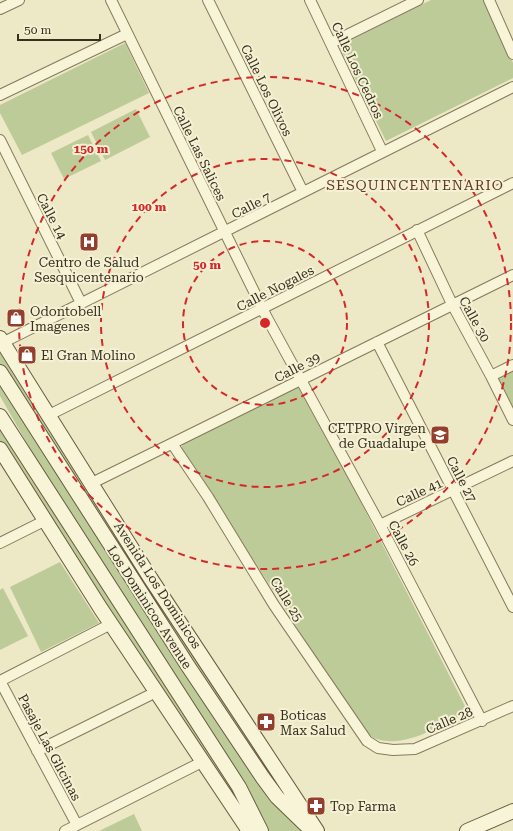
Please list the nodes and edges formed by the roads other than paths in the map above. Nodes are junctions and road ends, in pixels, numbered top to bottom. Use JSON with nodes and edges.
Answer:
{"nodes":[{"id":1,"x":19,"y":0,"type":"edge"},
{"id":2,"x":111,"y":0,"type":"edge"},
{"id":3,"x":208,"y":0,"type":"edge"},
{"id":4,"x":310,"y":0,"type":"edge"},
{"id":5,"x":418,"y":0,"type":"edge"},
{"id":6,"x":489,"y":0,"type":"edge"},
{"id":7,"x":0,"y":9,"type":"edge"},
{"id":8,"x":127,"y":34,"type":"junction"},
{"id":9,"x":331,"y":43,"type":"junction"},
{"id":10,"x":513,"y":54,"type":"edge"},
{"id":11,"x":513,"y":87,"type":"edge"},
{"id":12,"x":0,"y":95,"type":"edge"},
{"id":13,"x":1,"y":146,"type":"edge"},
{"id":14,"x":382,"y":151,"type":"junction"},
{"id":15,"x":513,"y":183,"type":"edge"},
{"id":16,"x":303,"y":192,"type":"junction"},
{"id":17,"x":417,"y":230,"type":"junction"},
{"id":18,"x":224,"y":233,"type":"junction"},
{"id":19,"x":513,"y":275,"type":"edge"},
{"id":20,"x":81,"y":303,"type":"junction"},
{"id":21,"x":452,"y":304,"type":"junction"},
{"id":22,"x":263,"y":309,"type":"junction"},
{"id":23,"x":1,"y":342,"type":"edge"},
{"id":24,"x":377,"y":342,"type":"junction"},
{"id":25,"x":513,"y":365,"type":"edge"},
{"id":26,"x":0,"y":372,"type":"edge"},
{"id":27,"x":492,"y":376,"type":"junction"},
{"id":28,"x":301,"y":379,"type":"junction"},
{"id":29,"x":49,"y":415,"type":"junction"},
{"id":30,"x":0,"y":416,"type":"edge"},
{"id":31,"x":513,"y":420,"type":"edge"},
{"id":32,"x":172,"y":445,"type":"junction"},
{"id":33,"x":0,"y":449,"type":"edge"},
{"id":34,"x":513,"y":460,"type":"edge"},
{"id":35,"x":92,"y":483,"type":"junction"},
{"id":36,"x":453,"y":490,"type":"junction"},
{"id":37,"x":46,"y":520,"type":"junction"},
{"id":38,"x":380,"y":524,"type":"junction"},
{"id":39,"x":0,"y":542,"type":"edge"},
{"id":40,"x":513,"y":607,"type":"edge"},
{"id":41,"x":112,"y":624,"type":"junction"},
{"id":42,"x":0,"y":681,"type":"edge"},
{"id":43,"x":156,"y":692,"type":"junction"},
{"id":44,"x":513,"y":706,"type":"edge"},
{"id":45,"x":482,"y":721,"type":"junction"},
{"id":46,"x":393,"y":750,"type":"joint"},
{"id":47,"x":37,"y":751,"type":"junction"},
{"id":48,"x":202,"y":762,"type":"junction"},
{"id":49,"x":513,"y":811,"type":"edge"},
{"id":50,"x":77,"y":825,"type":"junction"},
{"id":51,"x":65,"y":831,"type":"edge"},
{"id":52,"x":249,"y":831,"type":"edge"},
{"id":53,"x":261,"y":831,"type":"edge"},
{"id":54,"x":313,"y":831,"type":"edge"},
{"id":55,"x":317,"y":831,"type":"edge"},
{"id":56,"x":467,"y":831,"type":"edge"}],
"edges":[{"from":1,"to":7,"type":"street"},
{"from":2,"to":8,"type":"street","name":"Calle Las Salices"},
{"from":3,"to":16,"type":"street","name":"Calle Los Olivos"},
{"from":4,"to":9,"type":"street","name":"Calle Los Cedros"},
{"from":5,"to":9,"type":"street"},
{"from":6,"to":10,"type":"street"},
{"from":8,"to":12,"type":"street"},
{"from":8,"to":18,"type":"street","name":"Calle Las Salices"},
{"from":9,"to":14,"type":"street","name":"Calle Los Cedros"},
{"from":11,"to":14,"type":"street","name":"Calle 7"},
{"from":13,"to":20,"type":"street","name":"Calle 14"},
{"from":14,"to":16,"type":"street","name":"Calle 7"},
{"from":15,"to":17,"type":"street","name":"Calle Nogales"},
{"from":16,"to":18,"type":"street","name":"Calle 7"},
{"from":17,"to":21,"type":"street","name":"Calle 30"},
{"from":17,"to":22,"type":"street","name":"Calle Nogales"},
{"from":18,"to":20,"type":"street","name":"Calle 7"},
{"from":18,"to":22,"type":"street","name":"Calle Las Salices"},
{"from":19,"to":21,"type":"street","name":"Calle 39"},
{"from":20,"to":23,"type":"street","name":"Calle 7"},
{"from":21,"to":24,"type":"street","name":"Calle 39"},
{"from":21,"to":27,"type":"street","name":"Calle 30"},
{"from":22,"to":28,"type":"street","name":"Calle Las Salices"},
{"from":22,"to":29,"type":"street","name":"Calle Nogales"},
{"from":23,"to":29,"type":"street","name":"Avenida Los Dominicos"},
{"from":24,"to":28,"type":"street","name":"Calle 39"},
{"from":24,"to":36,"type":"street","name":"Calle 27"},
{"from":25,"to":27,"type":"street"},
{"from":26,"to":54,"type":"street","name":"Los Dominicos Avenue"},
{"from":27,"to":31,"type":"street","name":"Calle 30"},
{"from":28,"to":32,"type":"street","name":"Calle 39"},
{"from":28,"to":38,"type":"street","name":"Calle 26"},
{"from":29,"to":35,"type":"street","name":"Avenida Los Dominicos"},
{"from":30,"to":53,"type":"street","name":"Los Dominicos Avenue"},
{"from":32,"to":35,"type":"street","name":"Calle 39"},
{"from":32,"to":46,"type":"street","name":"Calle 25"},
{"from":33,"to":37,"type":"street"},
{"from":34,"to":36,"type":"street","name":"Calle 41"},
{"from":35,"to":55,"type":"street","name":"Avenida Los Dominicos"},
{"from":36,"to":38,"type":"street","name":"Calle 41"},
{"from":36,"to":40,"type":"street","name":"Calle 27"},
{"from":37,"to":39,"type":"street"},
{"from":37,"to":41,"type":"street"},
{"from":38,"to":45,"type":"street","name":"Calle 26"},
{"from":41,"to":42,"type":"street"},
{"from":41,"to":43,"type":"street"},
{"from":42,"to":47,"type":"street","name":"Pasaje Las Glicinas"},
{"from":43,"to":47,"type":"street"},
{"from":43,"to":48,"type":"street"},
{"from":44,"to":45,"type":"street","name":"Calle 28"},
{"from":45,"to":46,"type":"street","name":"Calle 28"},
{"from":47,"to":50,"type":"street","name":"Pasaje Las Glicinas"},
{"from":48,"to":50,"type":"street"},
{"from":48,"to":52,"type":"street"},
{"from":49,"to":56,"type":"street"},
{"from":50,"to":51,"type":"street"}]}
